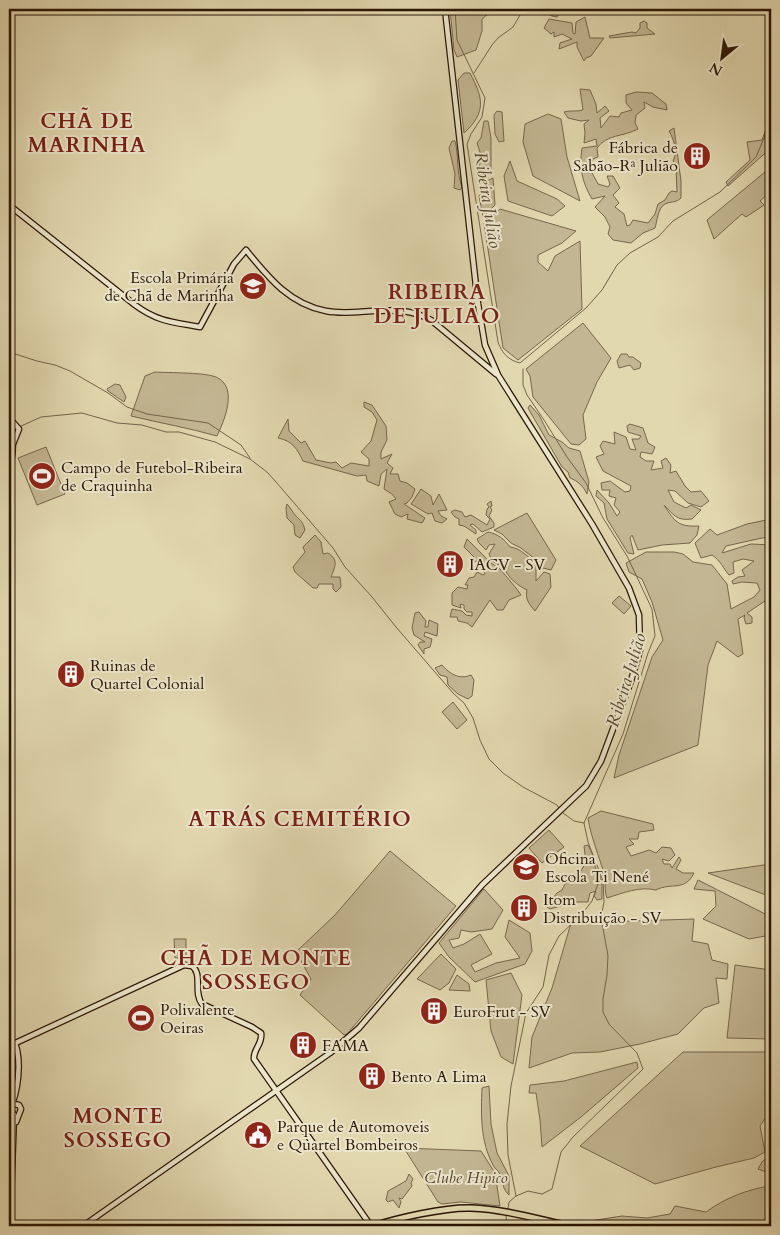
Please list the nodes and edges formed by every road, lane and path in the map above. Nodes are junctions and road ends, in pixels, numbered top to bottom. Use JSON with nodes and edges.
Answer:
{"nodes":[{"id":1,"x":445,"y":9,"type":"edge"},
{"id":2,"x":9,"y":205,"type":"edge"},
{"id":3,"x":498,"y":375,"type":"junction"},
{"id":4,"x":9,"y":411,"type":"edge"},
{"id":5,"x":11,"y":420,"type":"junction"},
{"id":6,"x":13,"y":446,"type":"junction"},
{"id":7,"x":9,"y":470,"type":"edge"},
{"id":8,"x":15,"y":1043,"type":"junction"},
{"id":9,"x":9,"y":1046,"type":"edge"},
{"id":10,"x":276,"y":1091,"type":"junction"},
{"id":11,"x":16,"y":1105,"type":"junction"},
{"id":12,"x":16,"y":1114,"type":"junction"},
{"id":13,"x":9,"y":1221,"type":"edge"},
{"id":14,"x":10,"y":1226,"type":"edge"},
{"id":15,"x":83,"y":1226,"type":"edge"},
{"id":16,"x":372,"y":1226,"type":"edge"},
{"id":17,"x":570,"y":1226,"type":"edge"}],
"edges":[{"from":1,"to":3,"type":"main road"},
{"from":2,"to":3,"type":"main road"},
{"from":3,"to":10,"type":"main road"},
{"from":4,"to":5,"type":"main road"},
{"from":5,"to":6,"type":"main road"},
{"from":5,"to":6,"type":"main road"},
{"from":6,"to":7,"type":"main road"},
{"from":8,"to":9,"type":"main road"},
{"from":8,"to":10,"type":"main road"},
{"from":8,"to":11,"type":"main road"},
{"from":10,"to":15,"type":"main road"},
{"from":10,"to":16,"type":"main road"},
{"from":11,"to":12,"type":"main road"},
{"from":11,"to":12,"type":"main road"},
{"from":12,"to":13,"type":"main road"},
{"from":13,"to":14,"type":"main road"},
{"from":16,"to":17,"type":"main road"}]}
